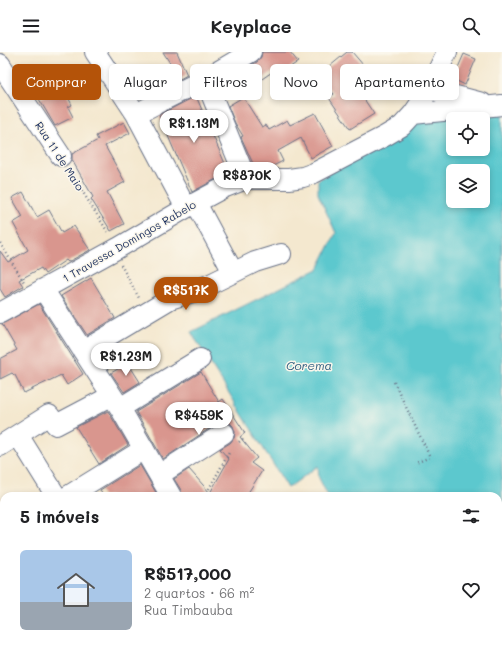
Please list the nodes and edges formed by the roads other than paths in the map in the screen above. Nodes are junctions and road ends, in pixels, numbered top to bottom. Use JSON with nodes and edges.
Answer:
{"nodes":[{"id":1,"x":95,"y":52,"type":"edge"},
{"id":2,"x":251,"y":52,"type":"edge"},
{"id":3,"x":447,"y":52,"type":"edge"},
{"id":4,"x":0,"y":64,"type":"edge"},
{"id":5,"x":231,"y":64,"type":"edge"},
{"id":6,"x":441,"y":64,"type":"edge"},
{"id":7,"x":190,"y":87,"type":"edge"},
{"id":8,"x":459,"y":96,"type":"edge"},
{"id":9,"x":214,"y":100,"type":"edge"},
{"id":10,"x":422,"y":100,"type":"edge"},
{"id":11,"x":498,"y":106,"type":"edge"},
{"id":12,"x":136,"y":114,"type":"junction"},
{"id":13,"x":413,"y":114,"type":"junction"},
{"id":14,"x":61,"y":156,"type":"road end"},
{"id":15,"x":246,"y":179,"type":"junction"},
{"id":16,"x":191,"y":205,"type":"junction"},
{"id":17,"x":281,"y":254,"type":"dead end"},
{"id":18,"x":233,"y":272,"type":"junction"},
{"id":19,"x":38,"y":292,"type":"junction"},
{"id":20,"x":0,"y":313,"type":"edge"},
{"id":21,"x":83,"y":351,"type":"junction"},
{"id":22,"x":200,"y":359,"type":"dead end"},
{"id":23,"x":116,"y":402,"type":"junction"},
{"id":24,"x":224,"y":434,"type":"dead end"},
{"id":25,"x":18,"y":435,"type":"junction"},
{"id":26,"x":0,"y":446,"type":"edge"},
{"id":27,"x":144,"y":449,"type":"junction"},
{"id":28,"x":159,"y":475,"type":"junction"},
{"id":29,"x":54,"y":492,"type":"edge"},
{"id":30,"x":74,"y":492,"type":"edge"},
{"id":31,"x":169,"y":492,"type":"edge"}],
"edges":[{"from":1,"to":12,"type":"street"},
{"from":2,"to":5,"type":"street"},
{"from":3,"to":6,"type":"street","name":"1 Travessa Domingos Rabelo"},
{"from":4,"to":14,"type":"street","name":"Rua 11 de Maio"},
{"from":7,"to":12,"type":"street"},
{"from":8,"to":11,"type":"street"},
{"from":9,"to":15,"type":"street"},
{"from":10,"to":13,"type":"street","name":"1 Travessa Domingos Rabelo"},
{"from":11,"to":13,"type":"street"},
{"from":12,"to":16,"type":"street"},
{"from":13,"to":15,"type":"street","name":"1 Travessa Domingos Rabelo"},
{"from":15,"to":16,"type":"street","name":"1 Travessa Domingos Rabelo"},
{"from":16,"to":18,"type":"street"},
{"from":16,"to":19,"type":"street","name":"1 Travessa Domingos Rabelo"},
{"from":17,"to":18,"type":"street"},
{"from":18,"to":21,"type":"street"},
{"from":19,"to":20,"type":"street","name":"1 Travessa Domingos Rabelo"},
{"from":19,"to":21,"type":"street"},
{"from":21,"to":23,"type":"street"},
{"from":22,"to":23,"type":"street"},
{"from":23,"to":25,"type":"street"},
{"from":23,"to":27,"type":"street"},
{"from":24,"to":28,"type":"street"},
{"from":25,"to":26,"type":"street"},
{"from":25,"to":29,"type":"street"},
{"from":27,"to":28,"type":"street"},
{"from":27,"to":30,"type":"street"},
{"from":28,"to":31,"type":"street"}]}
